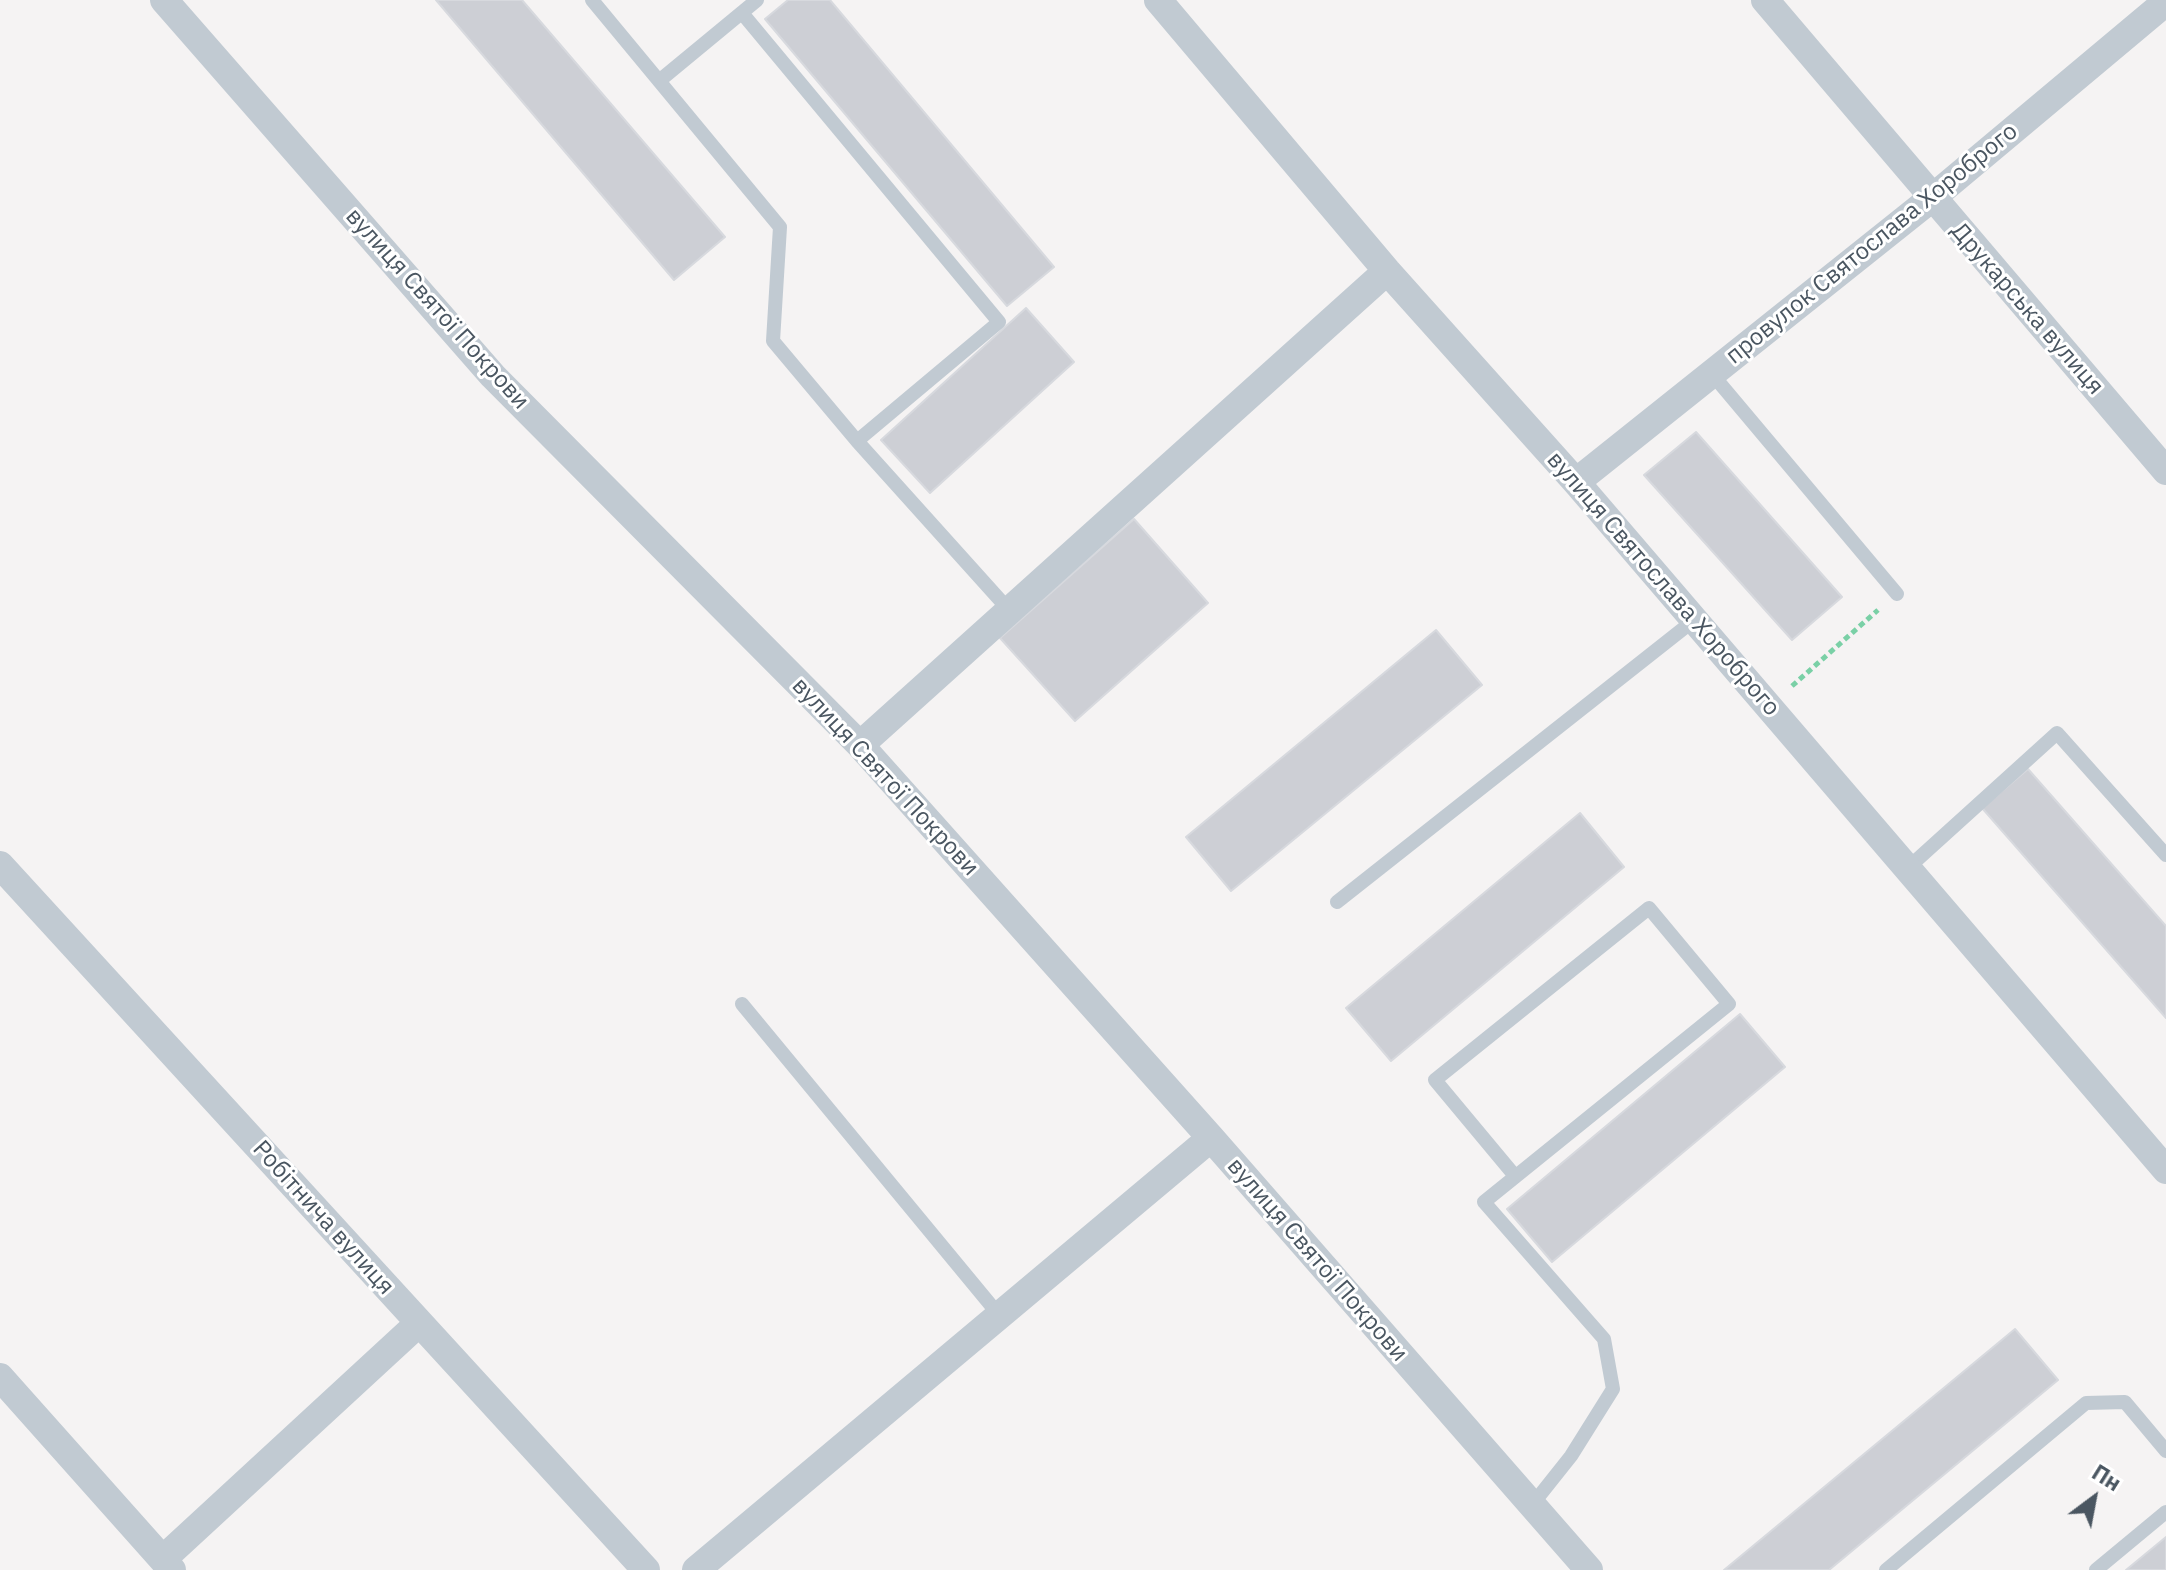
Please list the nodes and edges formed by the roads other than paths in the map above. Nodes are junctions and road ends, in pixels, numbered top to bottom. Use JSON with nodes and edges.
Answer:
{"nodes":[{"id":1,"x":164,"y":0,"type":"edge"},
{"id":2,"x":592,"y":0,"type":"edge"},
{"id":3,"x":757,"y":0,"type":"edge"},
{"id":4,"x":1158,"y":0,"type":"edge"},
{"id":5,"x":1765,"y":0,"type":"edge"},
{"id":6,"x":2166,"y":2,"type":"edge"},
{"id":7,"x":742,"y":13,"type":"junction"},
{"id":8,"x":659,"y":81,"type":"junction"},
{"id":9,"x":1932,"y":198,"type":"junction"},
{"id":10,"x":1387,"y":271,"type":"junction"},
{"id":11,"x":1712,"y":374,"type":"junction"},
{"id":12,"x":857,"y":441,"type":"junction"},
{"id":13,"x":2166,"y":471,"type":"edge"},
{"id":14,"x":1576,"y":482,"type":"junction"},
{"id":15,"x":1897,"y":594,"type":"road end"},
{"id":16,"x":1009,"y":610,"type":"junction"},
{"id":17,"x":1693,"y":621,"type":"junction"},
{"id":18,"x":860,"y":745,"type":"junction"},
{"id":19,"x":2166,"y":855,"type":"edge"},
{"id":20,"x":0,"y":865,"type":"edge"},
{"id":21,"x":1909,"y":867,"type":"junction"},
{"id":22,"x":1337,"y":902,"type":"dead end"},
{"id":23,"x":742,"y":1004,"type":"dead end"},
{"id":24,"x":1211,"y":1138,"type":"junction"},
{"id":25,"x":2166,"y":1170,"type":"edge"},
{"id":26,"x":1515,"y":1176,"type":"junction"},
{"id":27,"x":999,"y":1315,"type":"junction"},
{"id":28,"x":419,"y":1323,"type":"junction"},
{"id":29,"x":0,"y":1377,"type":"edge"},
{"id":30,"x":2166,"y":1451,"type":"edge"},
{"id":31,"x":1532,"y":1505,"type":"junction"},
{"id":32,"x":2166,"y":1512,"type":"edge"},
{"id":33,"x":168,"y":1565,"type":"edge"},
{"id":34,"x":646,"y":1570,"type":"edge"},
{"id":35,"x":696,"y":1570,"type":"edge"},
{"id":36,"x":1589,"y":1570,"type":"edge"},
{"id":37,"x":1886,"y":1570,"type":"edge"},
{"id":38,"x":2096,"y":1570,"type":"edge"}],
"edges":[{"from":1,"to":18,"type":"street","name":"вулиця Святої Покрови"},
{"from":2,"to":8,"type":"lane"},
{"from":3,"to":7,"type":"lane"},
{"from":4,"to":10,"type":"street","name":"вулиця Святослава Хороброго"},
{"from":5,"to":9,"type":"street","name":"Друкарська вулиця"},
{"from":6,"to":9,"type":"street","name":"провулок Святослава Хороброго"},
{"from":7,"to":8,"type":"lane"},
{"from":7,"to":12,"type":"lane"},
{"from":8,"to":12,"type":"lane"},
{"from":9,"to":11,"type":"street","name":"провулок Святослава Хороброго"},
{"from":9,"to":13,"type":"street","name":"Друкарська вулиця"},
{"from":10,"to":14,"type":"street","name":"вулиця Святослава Хороброго"},
{"from":10,"to":16,"type":"street"},
{"from":11,"to":14,"type":"street","name":"провулок Святослава Хороброго"},
{"from":11,"to":15,"type":"lane"},
{"from":12,"to":16,"type":"lane"},
{"from":14,"to":17,"type":"street","name":"вулиця Святослава Хороброго"},
{"from":16,"to":18,"type":"street"},
{"from":17,"to":21,"type":"street","name":"вулиця Святослава Хороброго"},
{"from":17,"to":22,"type":"lane"},
{"from":18,"to":24,"type":"street","name":"вулиця Святої Покрови"},
{"from":19,"to":21,"type":"lane"},
{"from":20,"to":28,"type":"street","name":"Робітнича вулиця"},
{"from":21,"to":25,"type":"street","name":"вулиця Святослава Хороброго"},
{"from":23,"to":27,"type":"lane"},
{"from":24,"to":27,"type":"street"},
{"from":24,"to":31,"type":"street","name":"вулиця Святої Покрови"},
{"from":26,"to":26,"type":"lane"},
{"from":26,"to":31,"type":"lane"},
{"from":27,"to":35,"type":"street"},
{"from":28,"to":33,"type":"street"},
{"from":28,"to":34,"type":"street","name":"Робітнича вулиця"},
{"from":29,"to":33,"type":"street"},
{"from":30,"to":37,"type":"lane"},
{"from":31,"to":36,"type":"street","name":"вулиця Святої Покрови"},
{"from":32,"to":38,"type":"lane"}]}
